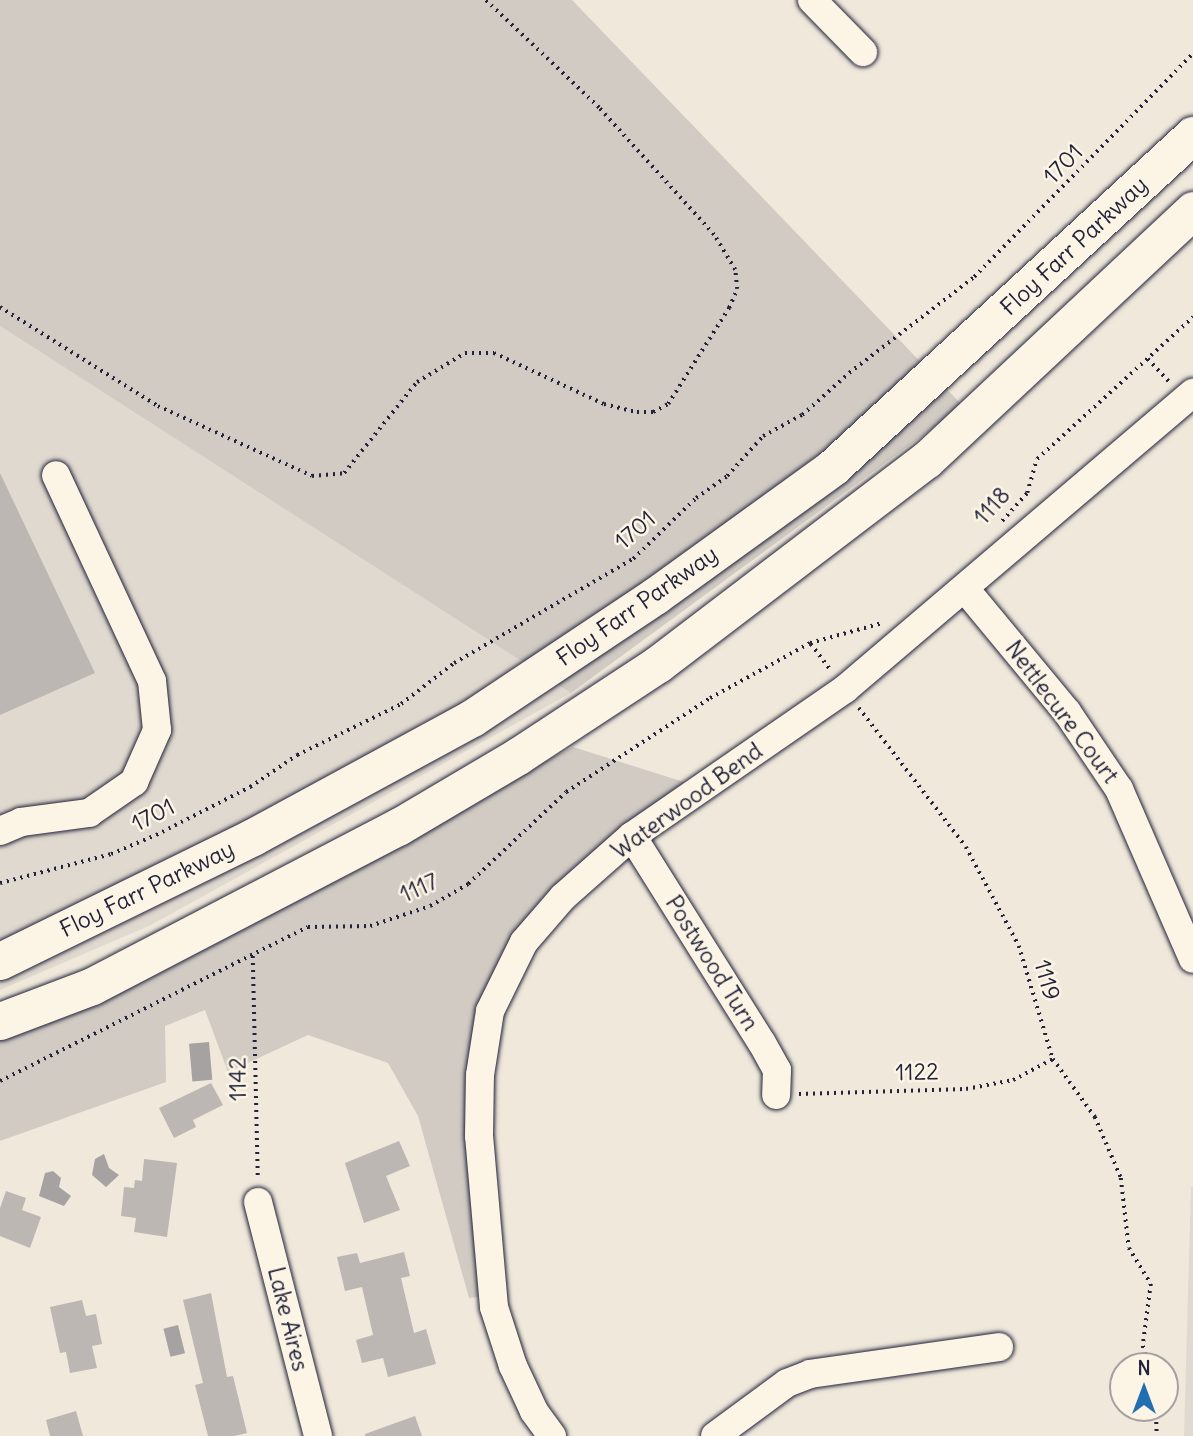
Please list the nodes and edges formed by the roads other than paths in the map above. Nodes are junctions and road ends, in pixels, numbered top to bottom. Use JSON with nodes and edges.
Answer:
{"nodes":[{"id":1,"x":812,"y":0,"type":"edge"},
{"id":2,"x":863,"y":52,"type":"dead end"},
{"id":3,"x":1193,"y":135,"type":"edge"},
{"id":4,"x":1193,"y":210,"type":"edge"},
{"id":5,"x":1188,"y":404,"type":"edge"},
{"id":6,"x":56,"y":475,"type":"dead end"},
{"id":7,"x":966,"y":590,"type":"junction"},
{"id":8,"x":0,"y":831,"type":"edge"},
{"id":9,"x":632,"y":836,"type":"junction"},
{"id":10,"x":1193,"y":959,"type":"edge"},
{"id":11,"x":0,"y":961,"type":"edge"},
{"id":12,"x":0,"y":1021,"type":"edge"},
{"id":13,"x":776,"y":1095,"type":"road end"},
{"id":14,"x":258,"y":1202,"type":"road end"},
{"id":15,"x":999,"y":1347,"type":"dead end"},
{"id":16,"x":318,"y":1436,"type":"edge"},
{"id":17,"x":552,"y":1436,"type":"edge"},
{"id":18,"x":715,"y":1436,"type":"edge"}],
"edges":[{"from":1,"to":2,"type":"street"},
{"from":3,"to":11,"type":"main road","name":"Floy Farr Parkway"},
{"from":4,"to":12,"type":"main road"},
{"from":5,"to":7,"type":"street","name":"Waterwood Bend"},
{"from":6,"to":8,"type":"street"},
{"from":7,"to":9,"type":"street","name":"Waterwood Bend"},
{"from":7,"to":10,"type":"street","name":"Nettlecure Court"},
{"from":9,"to":13,"type":"street","name":"Postwood Turn"},
{"from":9,"to":17,"type":"street","name":"Waterwood Bend"},
{"from":14,"to":16,"type":"street","name":"Lake Aires"},
{"from":15,"to":18,"type":"street"}]}
